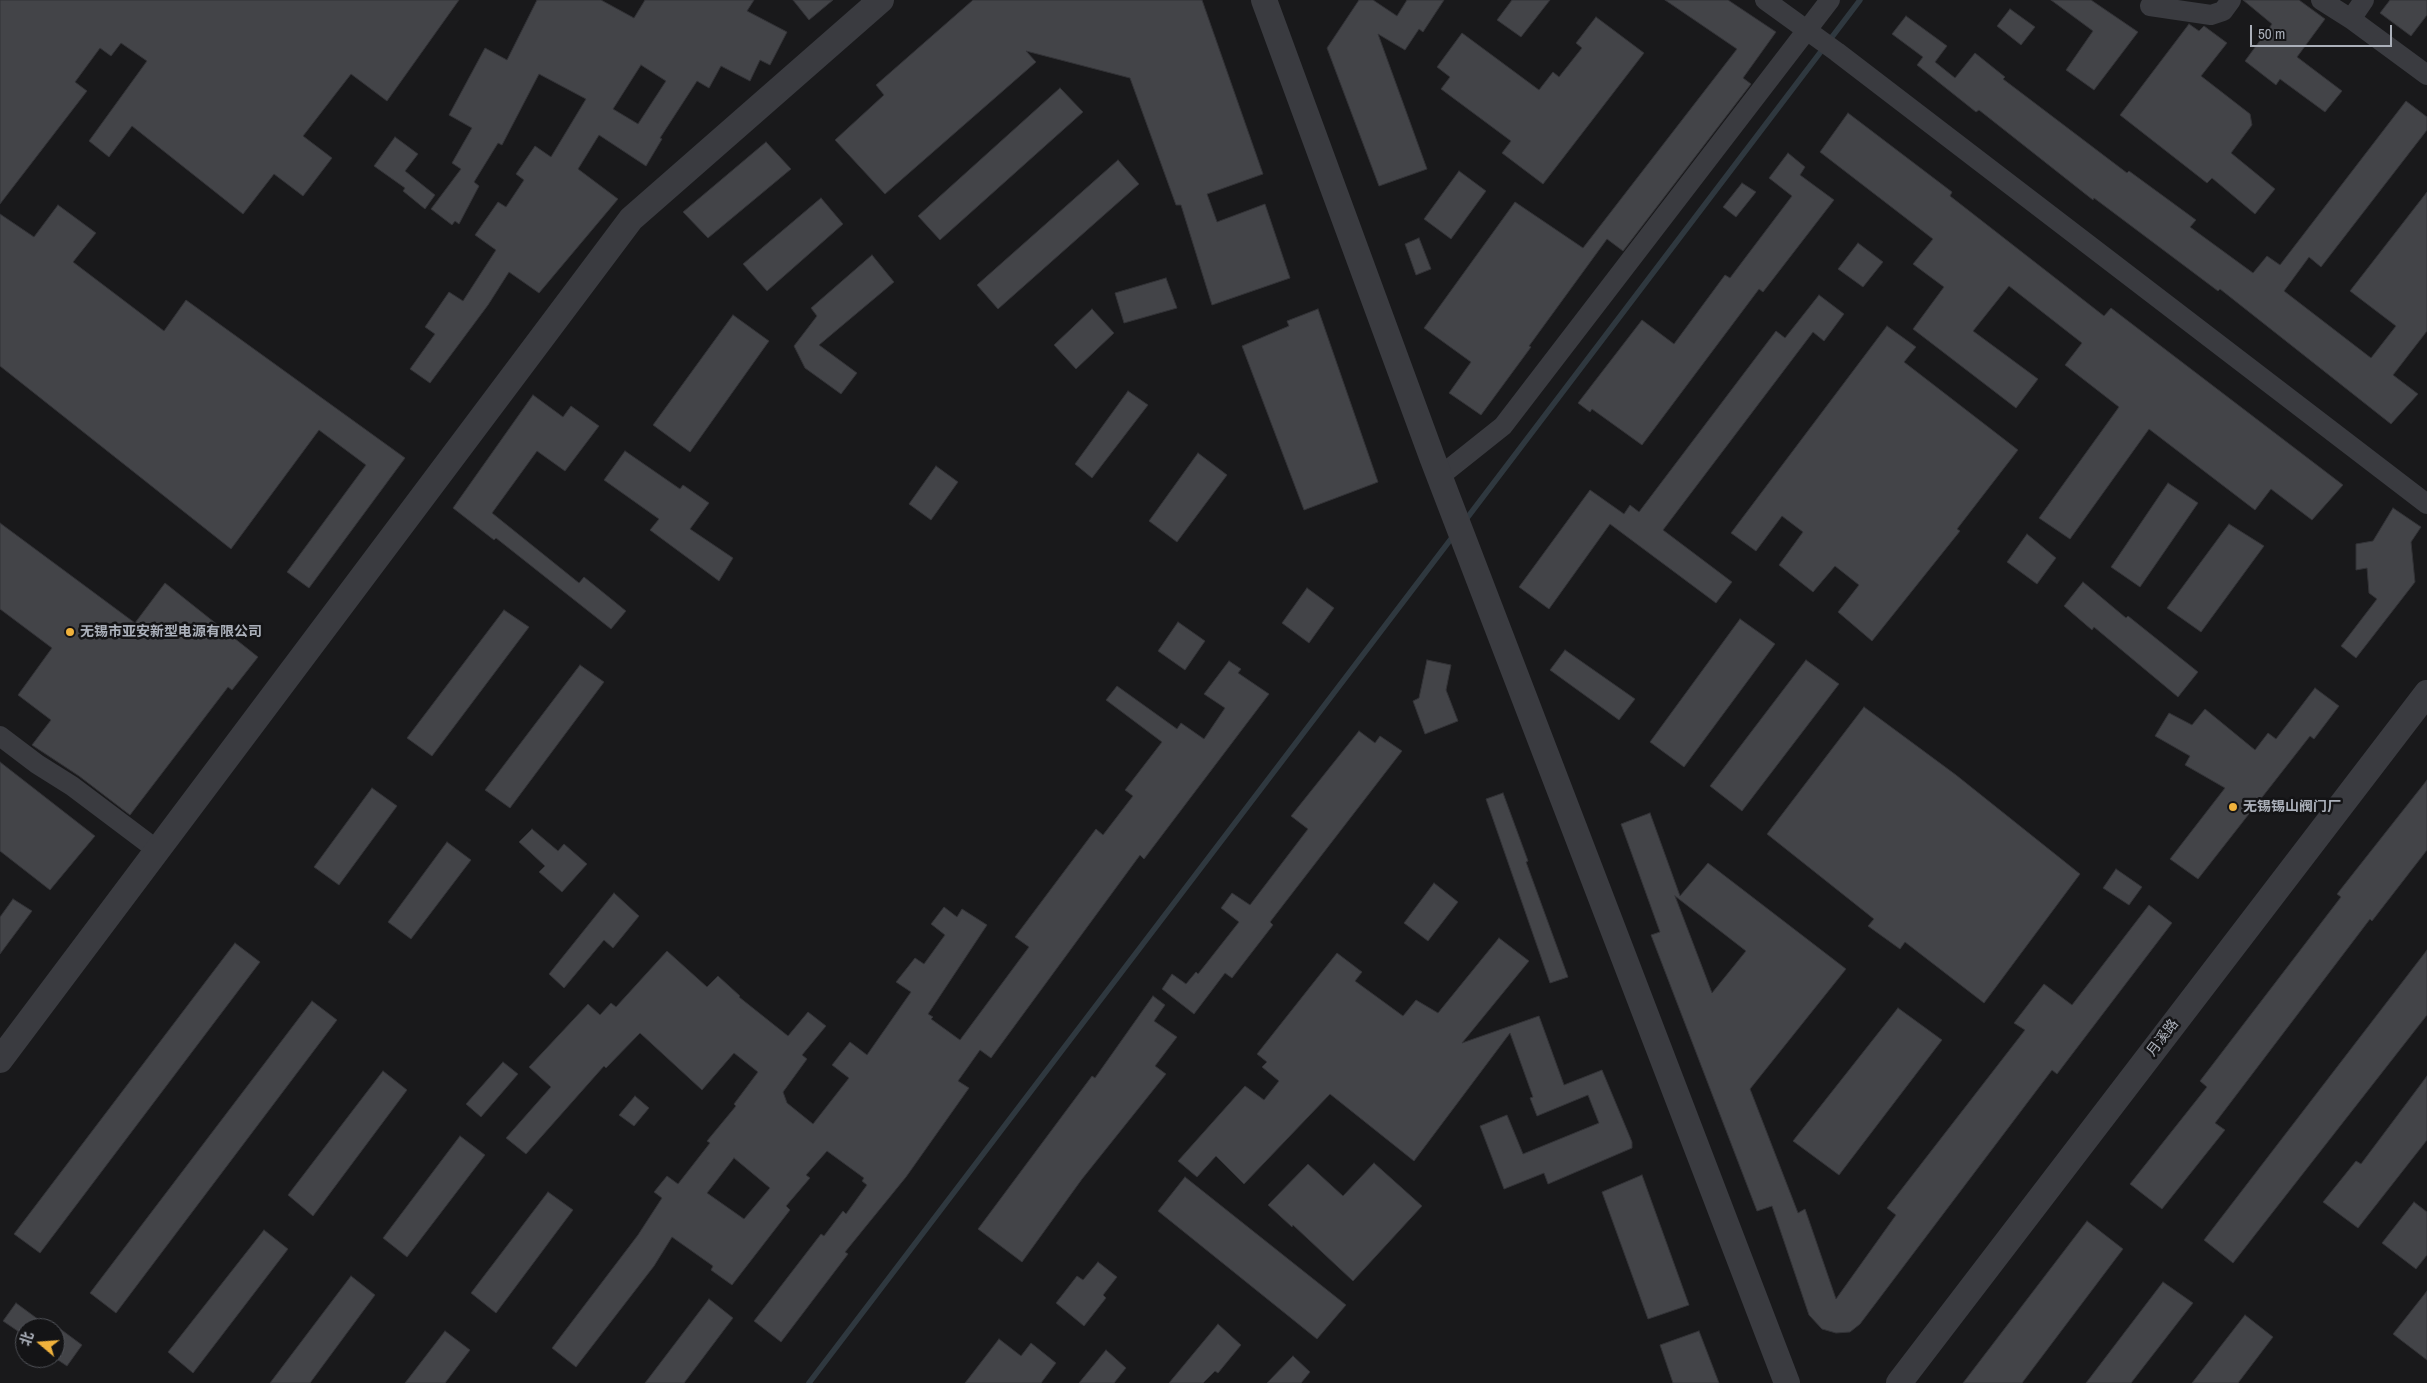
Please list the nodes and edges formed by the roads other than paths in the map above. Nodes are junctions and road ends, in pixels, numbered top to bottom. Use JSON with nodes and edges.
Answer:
{"nodes":[{"id":1,"x":881,"y":0,"type":"edge"},
{"id":2,"x":1264,"y":0,"type":"edge"},
{"id":3,"x":1765,"y":0,"type":"edge"},
{"id":4,"x":1830,"y":0,"type":"edge"},
{"id":5,"x":2231,"y":0,"type":"edge"},
{"id":6,"x":2321,"y":0,"type":"edge"},
{"id":7,"x":2364,"y":0,"type":"edge"},
{"id":8,"x":2150,"y":6,"type":"dead end"},
{"id":9,"x":2351,"y":19,"type":"junction"},
{"id":10,"x":1812,"y":33,"type":"junction"},
{"id":11,"x":2427,"y":75,"type":"edge"},
{"id":12,"x":1440,"y":477,"type":"junction"},
{"id":13,"x":2427,"y":504,"type":"edge"},
{"id":14,"x":2427,"y":693,"type":"edge"},
{"id":15,"x":0,"y":736,"type":"edge"},
{"id":16,"x":157,"y":850,"type":"junction"},
{"id":17,"x":0,"y":1060,"type":"edge"},
{"id":18,"x":1787,"y":1383,"type":"edge"},
{"id":19,"x":1898,"y":1383,"type":"edge"}],
"edges":[{"from":1,"to":16,"type":"street"},
{"from":2,"to":12,"type":"street"},
{"from":3,"to":10,"type":"street"},
{"from":4,"to":10,"type":"street"},
{"from":5,"to":8,"type":"street"},
{"from":6,"to":9,"type":"street"},
{"from":7,"to":9,"type":"street"},
{"from":9,"to":11,"type":"street"},
{"from":10,"to":12,"type":"street"},
{"from":10,"to":13,"type":"street"},
{"from":12,"to":18,"type":"street"},
{"from":14,"to":19,"type":"street","name":"月溪路"},
{"from":15,"to":16,"type":"street"},
{"from":16,"to":17,"type":"street"}]}
